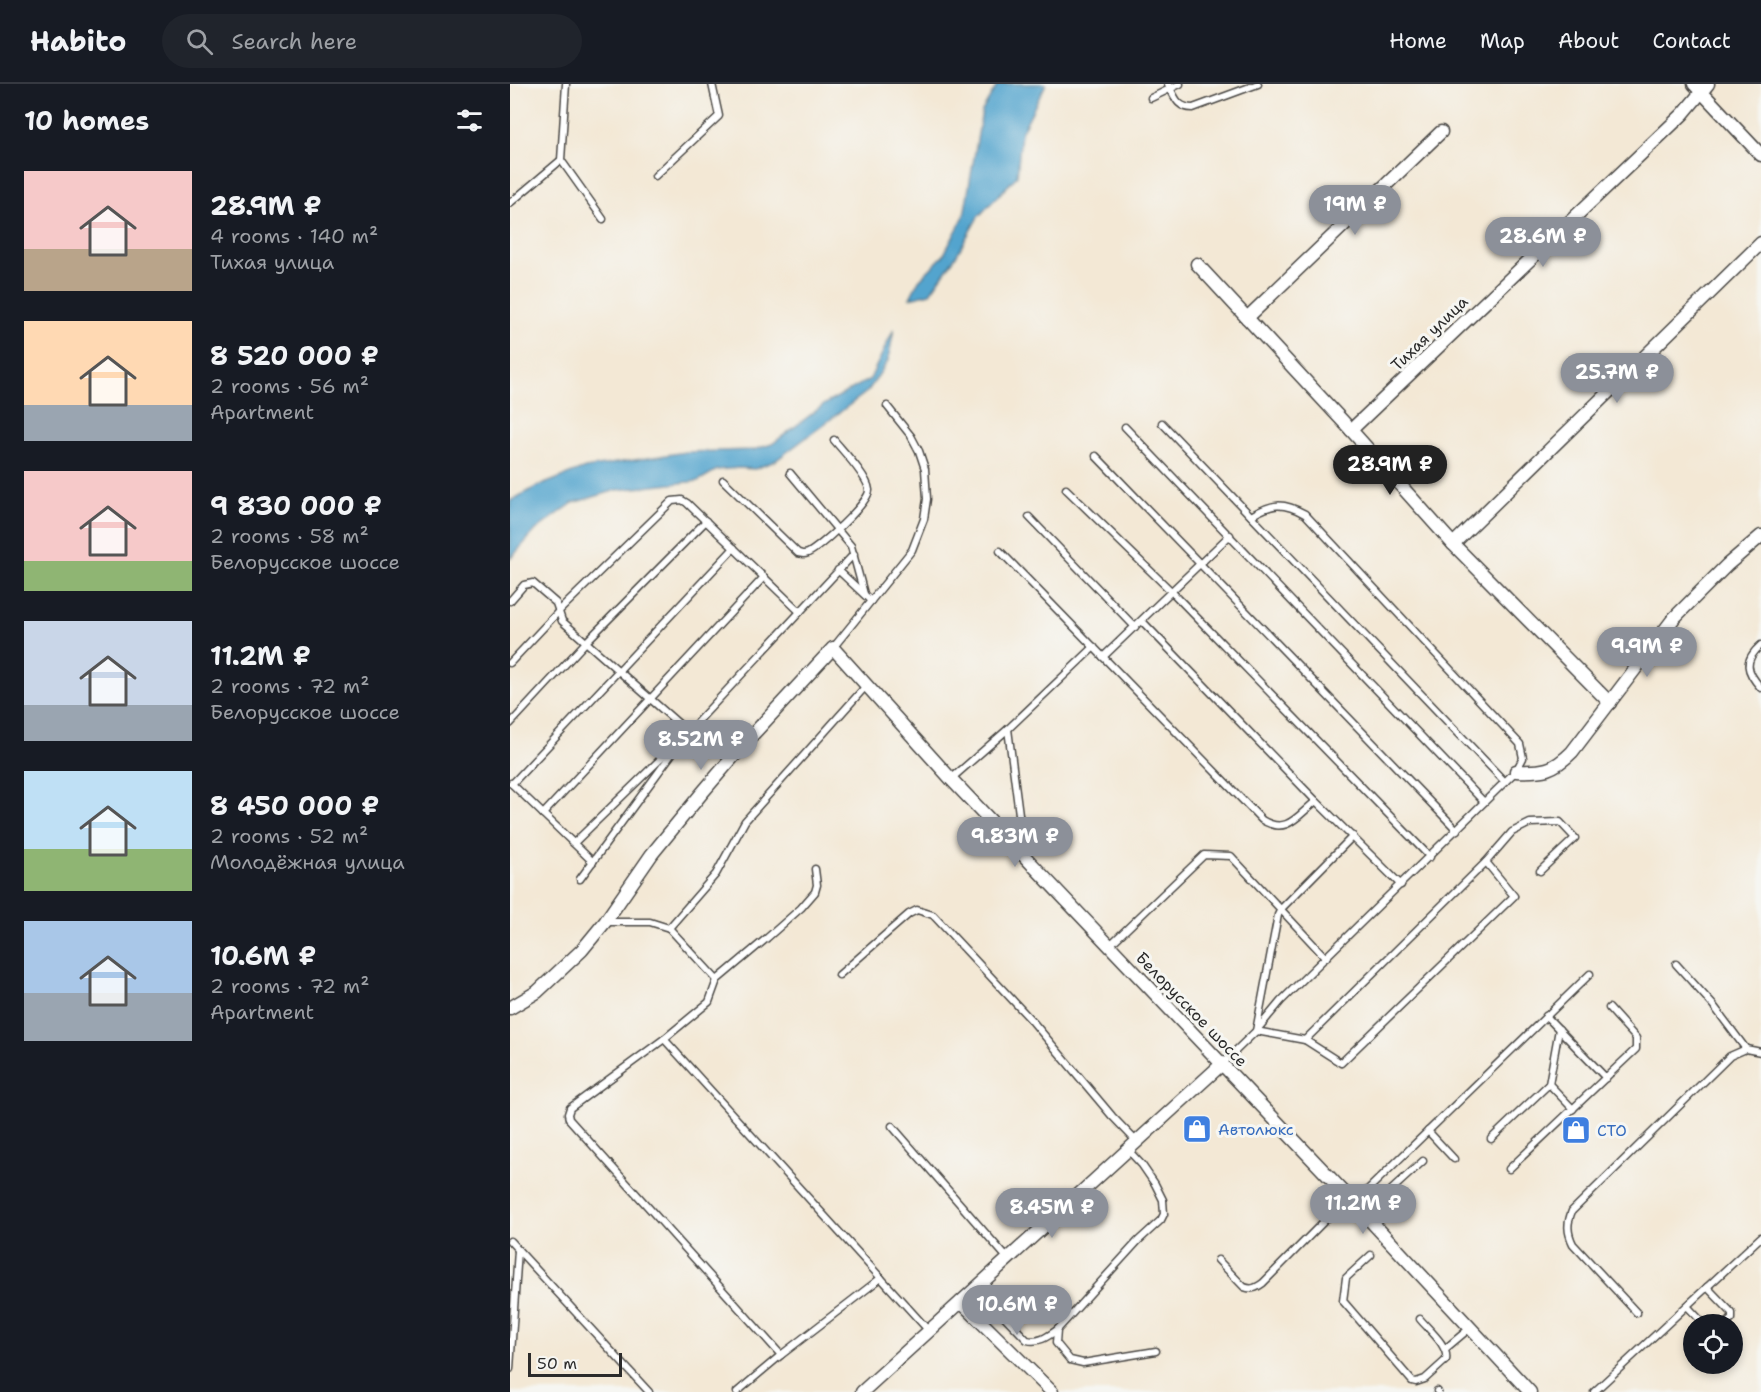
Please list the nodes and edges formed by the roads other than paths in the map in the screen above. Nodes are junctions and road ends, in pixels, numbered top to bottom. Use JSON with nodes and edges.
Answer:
{"nodes":[{"id":1,"x":566,"y":84,"type":"edge"},
{"id":2,"x":712,"y":84,"type":"edge"},
{"id":3,"x":1180,"y":84,"type":"edge"},
{"id":4,"x":1258,"y":84,"type":"edge"},
{"id":5,"x":1170,"y":86,"type":"edge"},
{"id":6,"x":1701,"y":87,"type":"edge"},
{"id":7,"x":1151,"y":99,"type":"dead end"},
{"id":8,"x":1441,"y":132,"type":"dead end"},
{"id":9,"x":1761,"y":155,"type":"edge"},
{"id":10,"x":561,"y":160,"type":"junction"},
{"id":11,"x":655,"y":176,"type":"dead end"},
{"id":12,"x":510,"y":203,"type":"edge"},
{"id":13,"x":603,"y":219,"type":"dead end"},
{"id":14,"x":1761,"y":243,"type":"edge"},
{"id":15,"x":1197,"y":264,"type":"dead end"},
{"id":16,"x":1247,"y":318,"type":"junction"},
{"id":17,"x":887,"y":406,"type":"dead end"},
{"id":18,"x":1162,"y":423,"type":"dead end"},
{"id":19,"x":1125,"y":427,"type":"dead end"},
{"id":20,"x":1352,"y":430,"type":"junction"},
{"id":21,"x":834,"y":440,"type":"dead end"},
{"id":22,"x":1096,"y":456,"type":"dead end"},
{"id":23,"x":790,"y":473,"type":"dead end"},
{"id":24,"x":723,"y":480,"type":"dead end"},
{"id":25,"x":1066,"y":489,"type":"dead end"},
{"id":26,"x":1251,"y":516,"type":"junction"},
{"id":27,"x":1029,"y":517,"type":"dead end"},
{"id":28,"x":706,"y":521,"type":"junction"},
{"id":29,"x":837,"y":529,"type":"junction"},
{"id":30,"x":1230,"y":535,"type":"junction"},
{"id":31,"x":1761,"y":536,"type":"edge"},
{"id":32,"x":1453,"y":544,"type":"junction"},
{"id":33,"x":734,"y":548,"type":"junction"},
{"id":34,"x":1000,"y":551,"type":"dead end"},
{"id":35,"x":854,"y":554,"type":"junction"},
{"id":36,"x":1200,"y":564,"type":"junction"},
{"id":37,"x":838,"y":570,"type":"junction"},
{"id":38,"x":764,"y":578,"type":"junction"},
{"id":39,"x":1172,"y":591,"type":"junction"},
{"id":40,"x":864,"y":594,"type":"junction"},
{"id":41,"x":510,"y":601,"type":"edge"},
{"id":42,"x":871,"y":601,"type":"junction"},
{"id":43,"x":559,"y":611,"type":"junction"},
{"id":44,"x":800,"y":612,"type":"junction"},
{"id":45,"x":1142,"y":621,"type":"junction"},
{"id":46,"x":1135,"y":627,"type":"junction"},
{"id":47,"x":586,"y":642,"type":"junction"},
{"id":48,"x":1761,"y":645,"type":"edge"},
{"id":49,"x":1094,"y":647,"type":"junction"},
{"id":50,"x":833,"y":648,"type":"junction"},
{"id":51,"x":1103,"y":657,"type":"junction"},
{"id":52,"x":510,"y":663,"type":"edge"},
{"id":53,"x":618,"y":670,"type":"junction"},
{"id":54,"x":867,"y":685,"type":"junction"},
{"id":55,"x":1761,"y":688,"type":"edge"},
{"id":56,"x":650,"y":699,"type":"junction"},
{"id":57,"x":1610,"y":703,"type":"junction"},
{"id":58,"x":510,"y":724,"type":"edge"},
{"id":59,"x":1008,"y":729,"type":"junction"},
{"id":60,"x":688,"y":732,"type":"junction"},
{"id":61,"x":1516,"y":771,"type":"junction"},
{"id":62,"x":951,"y":779,"type":"junction"},
{"id":63,"x":1504,"y":782,"type":"junction"},
{"id":64,"x":511,"y":783,"type":"edge"},
{"id":65,"x":1316,"y":801,"type":"junction"},
{"id":66,"x":1484,"y":802,"type":"junction"},
{"id":67,"x":543,"y":814,"type":"junction"},
{"id":68,"x":1457,"y":830,"type":"junction"},
{"id":69,"x":1353,"y":836,"type":"junction"},
{"id":70,"x":574,"y":843,"type":"junction"},
{"id":71,"x":1024,"y":856,"type":"junction"},
{"id":72,"x":1430,"y":857,"type":"junction"},
{"id":73,"x":594,"y":861,"type":"junction"},
{"id":74,"x":1486,"y":862,"type":"junction"},
{"id":75,"x":815,"y":869,"type":"dead end"},
{"id":76,"x":1540,"y":871,"type":"dead end"},
{"id":77,"x":580,"y":879,"type":"dead end"},
{"id":78,"x":1401,"y":885,"type":"junction"},
{"id":79,"x":1281,"y":909,"type":"junction"},
{"id":80,"x":605,"y":922,"type":"junction"},
{"id":81,"x":669,"y":928,"type":"junction"},
{"id":82,"x":1109,"y":946,"type":"junction"},
{"id":83,"x":1326,"y":958,"type":"junction"},
{"id":84,"x":1676,"y":964,"type":"dead end"},
{"id":85,"x":1590,"y":974,"type":"dead end"},
{"id":86,"x":839,"y":975,"type":"dead end"},
{"id":87,"x":717,"y":980,"type":"junction"},
{"id":88,"x":510,"y":1008,"type":"edge"},
{"id":89,"x":1609,"y":1008,"type":"dead end"},
{"id":90,"x":1546,"y":1016,"type":"junction"},
{"id":91,"x":1559,"y":1029,"type":"junction"},
{"id":92,"x":1256,"y":1031,"type":"junction"},
{"id":93,"x":664,"y":1039,"type":"junction"},
{"id":94,"x":1305,"y":1040,"type":"junction"},
{"id":95,"x":1746,"y":1049,"type":"junction"},
{"id":96,"x":1761,"y":1052,"type":"edge"},
{"id":97,"x":1222,"y":1064,"type":"junction"},
{"id":98,"x":1606,"y":1078,"type":"junction"},
{"id":99,"x":1549,"y":1084,"type":"junction"},
{"id":100,"x":1573,"y":1109,"type":"junction"},
{"id":101,"x":892,"y":1126,"type":"dead end"},
{"id":102,"x":1428,"y":1131,"type":"junction"},
{"id":103,"x":1491,"y":1139,"type":"dead end"},
{"id":104,"x":1132,"y":1146,"type":"junction"},
{"id":105,"x":1455,"y":1159,"type":"dead end"},
{"id":106,"x":1423,"y":1161,"type":"dead end"},
{"id":107,"x":1509,"y":1169,"type":"dead end"},
{"id":108,"x":1351,"y":1200,"type":"junction"},
{"id":109,"x":1364,"y":1215,"type":"junction"},
{"id":110,"x":1761,"y":1237,"type":"edge"},
{"id":111,"x":510,"y":1241,"type":"edge"},
{"id":112,"x":518,"y":1250,"type":"junction"},
{"id":113,"x":1371,"y":1255,"type":"dead end"},
{"id":114,"x":1008,"y":1259,"type":"junction"},
{"id":115,"x":1218,"y":1260,"type":"dead end"},
{"id":116,"x":881,"y":1278,"type":"junction"},
{"id":117,"x":976,"y":1287,"type":"junction"},
{"id":118,"x":1707,"y":1287,"type":"junction"},
{"id":119,"x":961,"y":1302,"type":"junction"},
{"id":120,"x":1687,"y":1306,"type":"junction"},
{"id":121,"x":1636,"y":1312,"type":"dead end"},
{"id":122,"x":1695,"y":1314,"type":"edge"},
{"id":123,"x":1732,"y":1314,"type":"edge"},
{"id":124,"x":1420,"y":1319,"type":"dead end"},
{"id":125,"x":1470,"y":1328,"type":"junction"},
{"id":126,"x":929,"y":1330,"type":"junction"},
{"id":127,"x":1057,"y":1330,"type":"junction"},
{"id":128,"x":1445,"y":1349,"type":"junction"},
{"id":129,"x":1156,"y":1351,"type":"dead end"},
{"id":130,"x":781,"y":1355,"type":"junction"},
{"id":131,"x":510,"y":1369,"type":"edge"},
{"id":132,"x":1524,"y":1390,"type":"edge"},
{"id":133,"x":649,"y":1392,"type":"edge"},
{"id":134,"x":738,"y":1392,"type":"edge"},
{"id":135,"x":862,"y":1392,"type":"edge"},
{"id":136,"x":1052,"y":1392,"type":"edge"},
{"id":137,"x":1594,"y":1392,"type":"edge"}],
"edges":[{"from":1,"to":10,"type":"lane"},
{"from":2,"to":11,"type":"lane"},
{"from":3,"to":5,"type":"lane"},
{"from":4,"to":5,"type":"lane"},
{"from":5,"to":7,"type":"lane"},
{"from":6,"to":9,"type":"street"},
{"from":6,"to":20,"type":"street","name":"Тихая улица"},
{"from":8,"to":16,"type":"street"},
{"from":10,"to":12,"type":"lane"},
{"from":10,"to":13,"type":"lane"},
{"from":14,"to":32,"type":"street"},
{"from":15,"to":16,"type":"street"},
{"from":16,"to":20,"type":"street"},
{"from":17,"to":42,"type":"lane"},
{"from":18,"to":26,"type":"lane"},
{"from":19,"to":30,"type":"lane"},
{"from":20,"to":32,"type":"street"},
{"from":21,"to":29,"type":"lane"},
{"from":22,"to":36,"type":"lane"},
{"from":23,"to":29,"type":"lane"},
{"from":24,"to":29,"type":"lane"},
{"from":25,"to":39,"type":"lane"},
{"from":26,"to":61,"type":"lane"},
{"from":26,"to":63,"type":"lane"},
{"from":27,"to":46,"type":"lane"},
{"from":28,"to":33,"type":"lane"},
{"from":28,"to":43,"type":"lane"},
{"from":28,"to":47,"type":"lane"},
{"from":29,"to":35,"type":"lane"},
{"from":30,"to":36,"type":"lane"},
{"from":30,"to":66,"type":"lane"},
{"from":31,"to":57,"type":"street"},
{"from":32,"to":57,"type":"street"},
{"from":33,"to":38,"type":"lane"},
{"from":33,"to":53,"type":"lane"},
{"from":34,"to":49,"type":"lane"},
{"from":35,"to":37,"type":"lane"},
{"from":35,"to":40,"type":"lane"},
{"from":36,"to":39,"type":"lane"},
{"from":36,"to":68,"type":"lane"},
{"from":37,"to":40,"type":"lane"},
{"from":37,"to":44,"type":"lane"},
{"from":38,"to":44,"type":"lane"},
{"from":38,"to":56,"type":"lane"},
{"from":39,"to":45,"type":"lane"},
{"from":39,"to":72,"type":"lane"},
{"from":40,"to":42,"type":"lane"},
{"from":41,"to":43,"type":"lane"},
{"from":42,"to":50,"type":"lane"},
{"from":43,"to":47,"type":"lane"},
{"from":43,"to":52,"type":"lane"},
{"from":44,"to":60,"type":"lane"},
{"from":45,"to":46,"type":"lane"},
{"from":45,"to":65,"type":"lane"},
{"from":46,"to":51,"type":"lane"},
{"from":47,"to":53,"type":"lane"},
{"from":47,"to":58,"type":"lane"},
{"from":48,"to":55,"type":"lane"},
{"from":49,"to":51,"type":"lane"},
{"from":49,"to":59,"type":"lane"},
{"from":50,"to":54,"type":"street","name":"Белорусское шоссе"},
{"from":50,"to":80,"type":"street"},
{"from":51,"to":65,"type":"lane"},
{"from":53,"to":56,"type":"lane"},
{"from":53,"to":64,"type":"lane"},
{"from":54,"to":62,"type":"street","name":"Белорусское шоссе"},
{"from":54,"to":81,"type":"lane"},
{"from":56,"to":60,"type":"lane"},
{"from":56,"to":67,"type":"lane"},
{"from":57,"to":61,"type":"street"},
{"from":59,"to":62,"type":"lane"},
{"from":59,"to":71,"type":"lane"},
{"from":60,"to":70,"type":"lane"},
{"from":60,"to":73,"type":"lane"},
{"from":61,"to":63,"type":"lane"},
{"from":62,"to":71,"type":"street","name":"Белорусское шоссе"},
{"from":63,"to":66,"type":"lane"},
{"from":64,"to":67,"type":"lane"},
{"from":65,"to":69,"type":"lane"},
{"from":66,"to":68,"type":"lane"},
{"from":67,"to":70,"type":"lane"},
{"from":68,"to":72,"type":"lane"},
{"from":69,"to":78,"type":"lane"},
{"from":69,"to":79,"type":"lane"},
{"from":70,"to":73,"type":"lane"},
{"from":71,"to":82,"type":"street","name":"Белорусское шоссе"},
{"from":72,"to":78,"type":"lane"},
{"from":73,"to":77,"type":"lane"},
{"from":74,"to":76,"type":"lane"},
{"from":74,"to":94,"type":"lane"},
{"from":74,"to":94,"type":"lane"},
{"from":75,"to":87,"type":"lane"},
{"from":78,"to":83,"type":"lane"},
{"from":79,"to":82,"type":"lane"},
{"from":79,"to":83,"type":"lane"},
{"from":79,"to":92,"type":"lane"},
{"from":80,"to":81,"type":"lane"},
{"from":80,"to":88,"type":"street"},
{"from":81,"to":87,"type":"lane"},
{"from":82,"to":97,"type":"street","name":"Белорусское шоссе"},
{"from":83,"to":92,"type":"lane"},
{"from":84,"to":95,"type":"lane"},
{"from":85,"to":90,"type":"lane"},
{"from":86,"to":104,"type":"lane"},
{"from":87,"to":93,"type":"lane"},
{"from":89,"to":98,"type":"lane"},
{"from":90,"to":91,"type":"lane"},
{"from":90,"to":102,"type":"lane"},
{"from":91,"to":98,"type":"lane"},
{"from":91,"to":99,"type":"lane"},
{"from":92,"to":94,"type":"lane"},
{"from":92,"to":97,"type":"lane"},
{"from":93,"to":116,"type":"lane"},
{"from":93,"to":130,"type":"lane"},
{"from":95,"to":96,"type":"lane"},
{"from":95,"to":121,"type":"lane"},
{"from":97,"to":104,"type":"street"},
{"from":97,"to":108,"type":"street","name":"Белорусское шоссе"},
{"from":98,"to":100,"type":"lane"},
{"from":99,"to":100,"type":"lane"},
{"from":99,"to":103,"type":"lane"},
{"from":100,"to":107,"type":"lane"},
{"from":101,"to":114,"type":"lane"},
{"from":102,"to":105,"type":"lane"},
{"from":102,"to":108,"type":"lane"},
{"from":104,"to":114,"type":"street"},
{"from":104,"to":127,"type":"lane"},
{"from":106,"to":109,"type":"lane"},
{"from":108,"to":109,"type":"street","name":"Белорусское шоссе"},
{"from":108,"to":115,"type":"lane"},
{"from":109,"to":125,"type":"street","name":"Белорусское шоссе"},
{"from":110,"to":118,"type":"lane"},
{"from":111,"to":112,"type":"lane"},
{"from":112,"to":131,"type":"lane"},
{"from":112,"to":133,"type":"lane"},
{"from":113,"to":128,"type":"lane"},
{"from":114,"to":117,"type":"street"},
{"from":116,"to":126,"type":"lane"},
{"from":116,"to":130,"type":"lane"},
{"from":117,"to":119,"type":"street"},
{"from":117,"to":127,"type":"lane"},
{"from":118,"to":120,"type":"lane"},
{"from":118,"to":123,"type":"lane"},
{"from":119,"to":126,"type":"street"},
{"from":119,"to":136,"type":"street"},
{"from":120,"to":122,"type":"lane"},
{"from":120,"to":137,"type":"lane"},
{"from":124,"to":128,"type":"lane"},
{"from":125,"to":128,"type":"lane"},
{"from":125,"to":132,"type":"street","name":"Белорусское шоссе"},
{"from":126,"to":135,"type":"street"},
{"from":127,"to":129,"type":"lane"},
{"from":130,"to":134,"type":"lane"}]}
